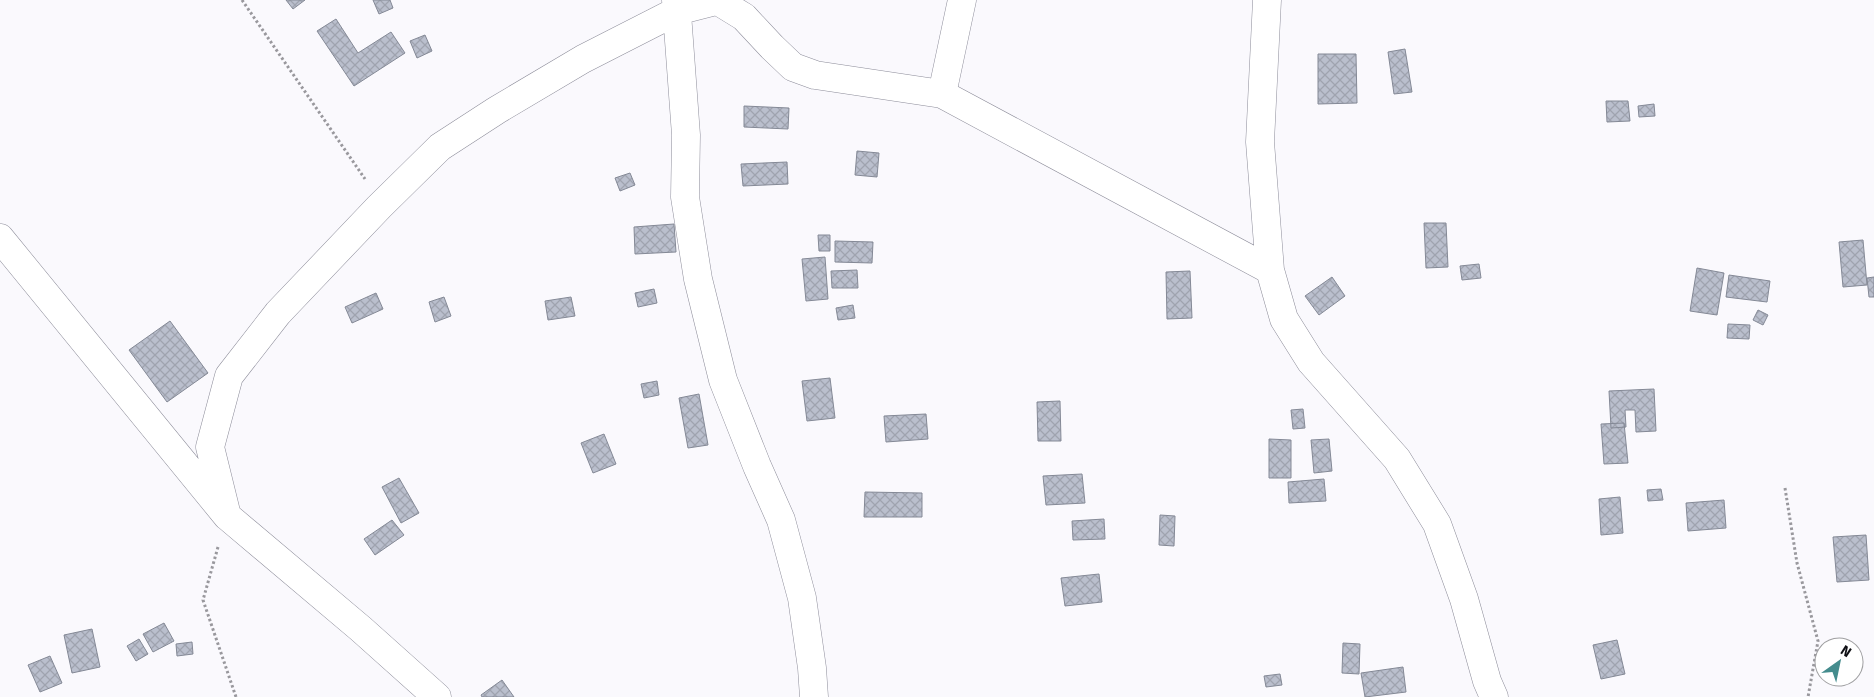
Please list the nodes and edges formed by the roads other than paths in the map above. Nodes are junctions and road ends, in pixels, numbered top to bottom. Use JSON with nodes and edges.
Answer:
{"nodes":[{"id":1,"x":719,"y":0,"type":"edge"},
{"id":2,"x":962,"y":0,"type":"edge"},
{"id":3,"x":1267,"y":0,"type":"edge"},
{"id":4,"x":677,"y":5,"type":"edge"},
{"id":5,"x":942,"y":94,"type":"junction"},
{"id":6,"x":0,"y":238,"type":"edge"},
{"id":7,"x":1270,"y":270,"type":"junction"},
{"id":8,"x":227,"y":516,"type":"junction"},
{"id":9,"x":437,"y":697,"type":"edge"},
{"id":10,"x":814,"y":697,"type":"edge"},
{"id":11,"x":1494,"y":697,"type":"edge"}],
"edges":[{"from":1,"to":4,"type":"street"},
{"from":1,"to":5,"type":"street"},
{"from":2,"to":5,"type":"street"},
{"from":3,"to":7,"type":"street"},
{"from":4,"to":8,"type":"street"},
{"from":4,"to":10,"type":"street"},
{"from":5,"to":7,"type":"street"},
{"from":6,"to":8,"type":"street"},
{"from":7,"to":11,"type":"street"},
{"from":8,"to":9,"type":"street"}]}
